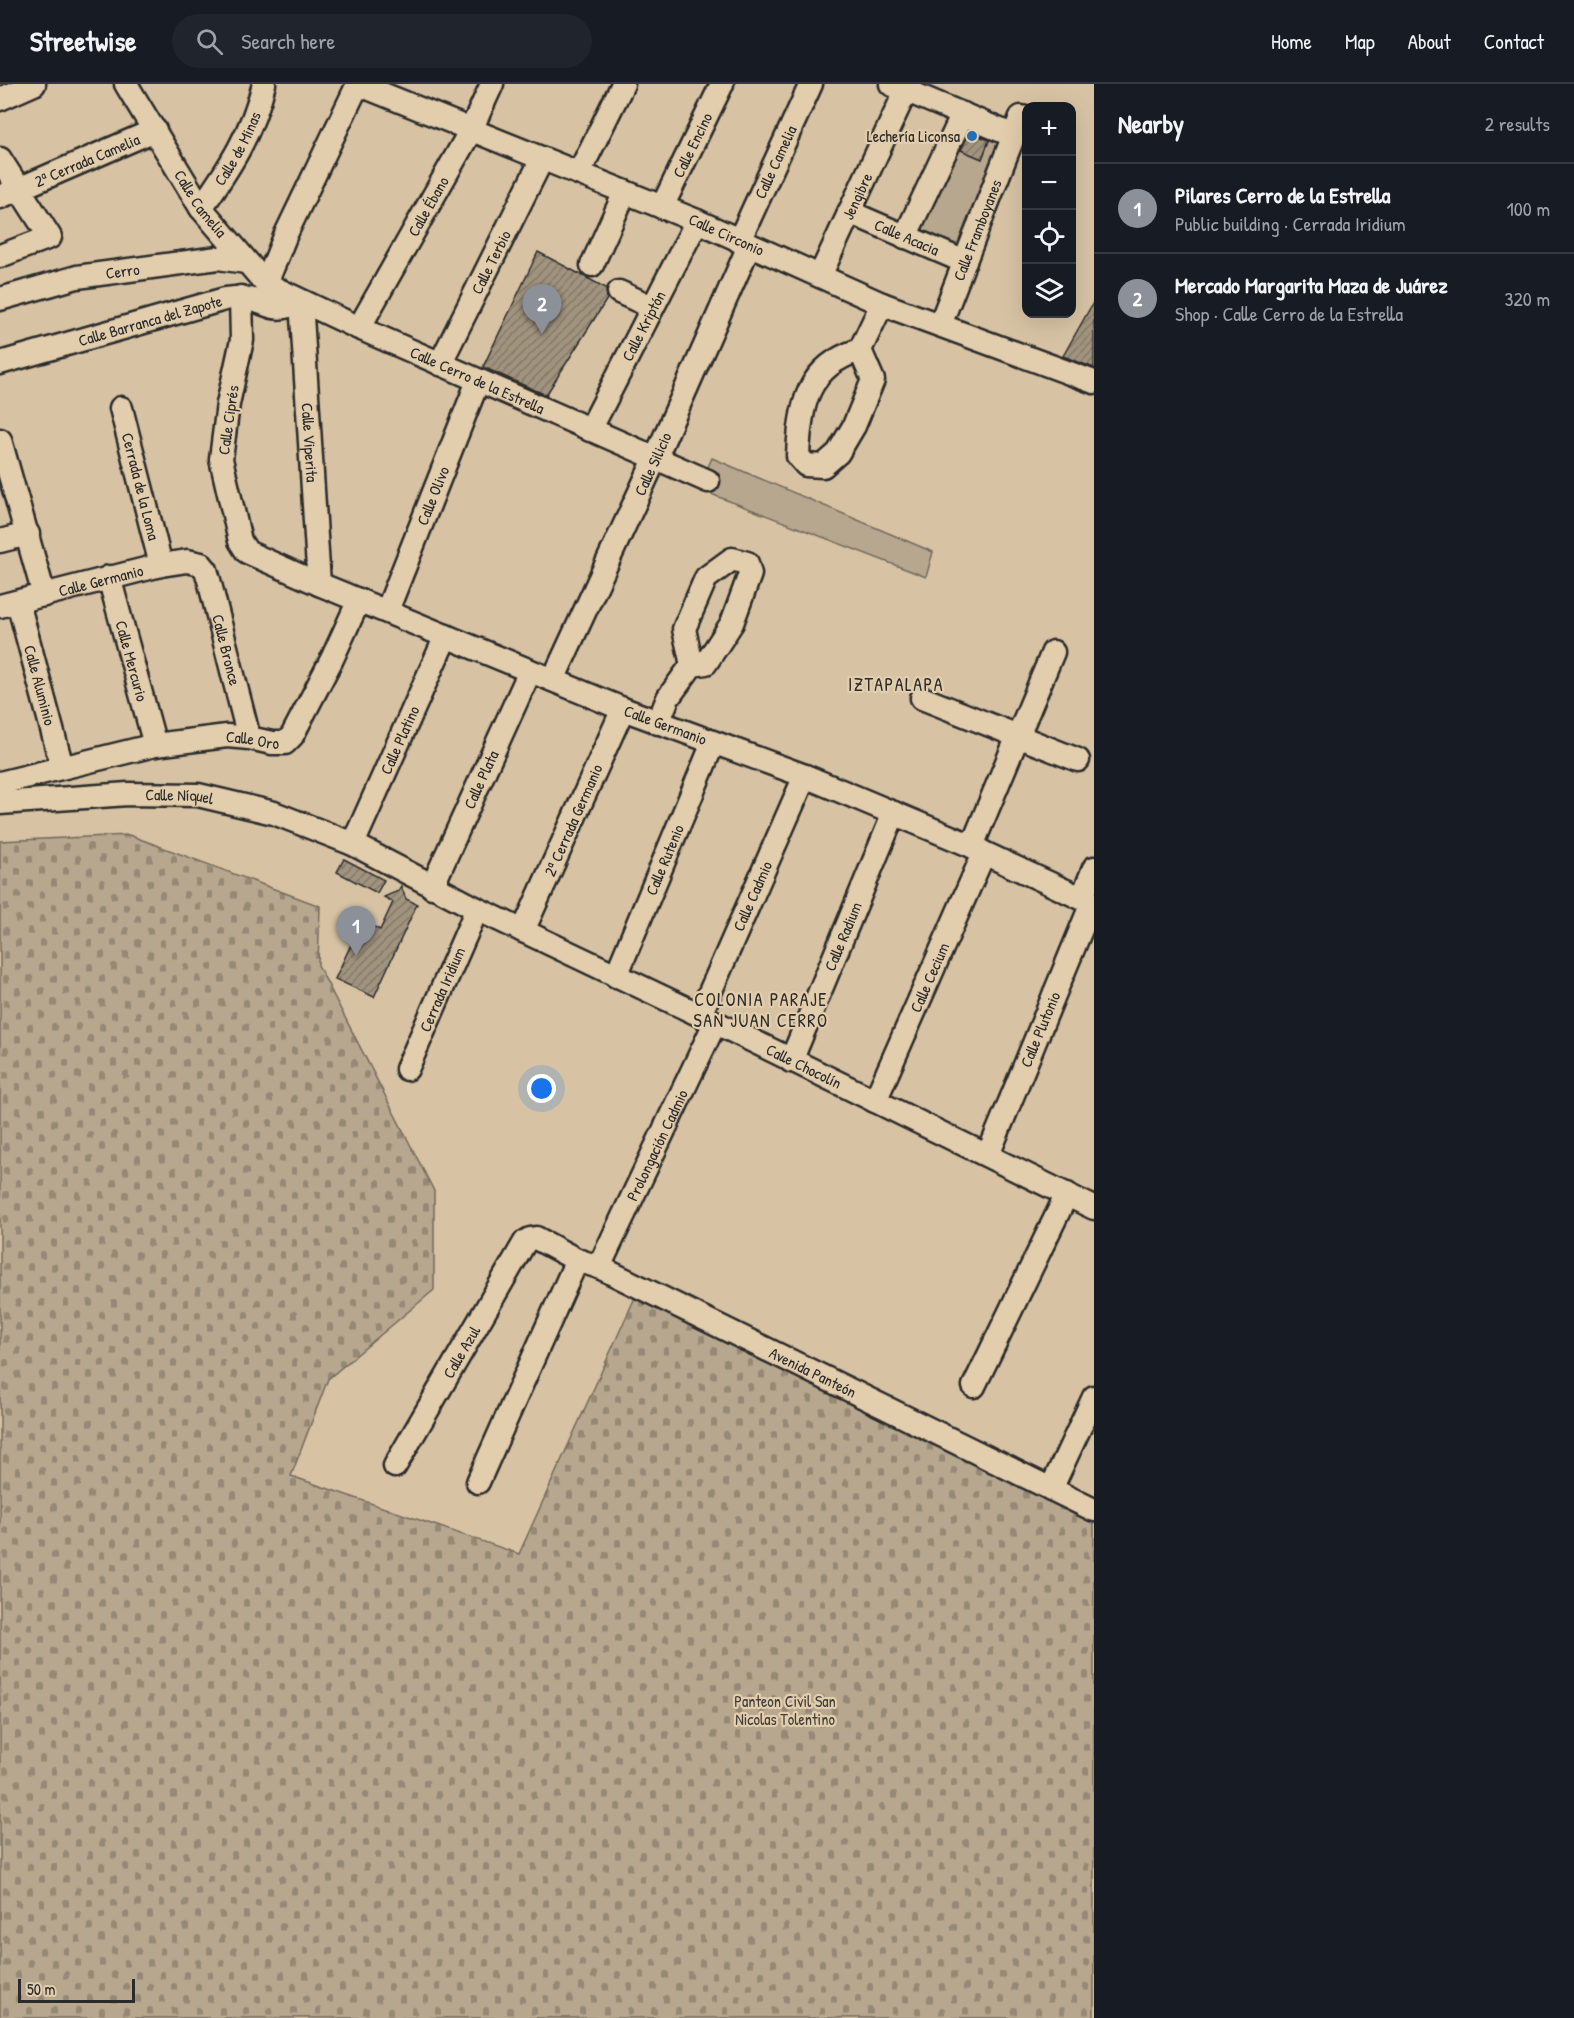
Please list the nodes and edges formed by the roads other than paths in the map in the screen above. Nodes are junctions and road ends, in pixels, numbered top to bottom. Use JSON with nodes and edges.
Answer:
{"nodes":[{"id":1,"x":34,"y":84,"type":"edge"},
{"id":2,"x":126,"y":84,"type":"edge"},
{"id":3,"x":264,"y":84,"type":"edge"},
{"id":4,"x":358,"y":84,"type":"edge"},
{"id":5,"x":492,"y":84,"type":"edge"},
{"id":6,"x":623,"y":84,"type":"edge"},
{"id":7,"x":722,"y":84,"type":"edge"},
{"id":8,"x":811,"y":84,"type":"edge"},
{"id":9,"x":902,"y":86,"type":"edge"},
{"id":10,"x":0,"y":99,"type":"edge"},
{"id":11,"x":963,"y":114,"type":"junction"},
{"id":12,"x":1020,"y":127,"type":"edge"},
{"id":13,"x":154,"y":130,"type":"junction"},
{"id":14,"x":471,"y":130,"type":"junction"},
{"id":15,"x":0,"y":159,"type":"edge"},
{"id":16,"x":542,"y":159,"type":"junction"},
{"id":17,"x":579,"y":173,"type":"junction"},
{"id":18,"x":625,"y":192,"type":"junction"},
{"id":19,"x":10,"y":193,"type":"edge"},
{"id":20,"x":662,"y":207,"type":"junction"},
{"id":21,"x":201,"y":208,"type":"junction"},
{"id":22,"x":849,"y":212,"type":"junction"},
{"id":23,"x":697,"y":221,"type":"junction"},
{"id":24,"x":905,"y":237,"type":"junction"},
{"id":25,"x":744,"y":243,"type":"junction"},
{"id":26,"x":0,"y":256,"type":"edge"},
{"id":27,"x":246,"y":262,"type":"junction"},
{"id":28,"x":965,"y":262,"type":"junction"},
{"id":29,"x":592,"y":265,"type":"dead end"},
{"id":30,"x":820,"y":276,"type":"junction"},
{"id":31,"x":266,"y":284,"type":"junction"},
{"id":32,"x":619,"y":292,"type":"dead end"},
{"id":33,"x":242,"y":297,"type":"junction"},
{"id":34,"x":0,"y":299,"type":"edge"},
{"id":35,"x":299,"y":301,"type":"junction"},
{"id":36,"x":882,"y":304,"type":"junction"},
{"id":37,"x":652,"y":308,"type":"junction"},
{"id":38,"x":940,"y":325,"type":"junction"},
{"id":39,"x":359,"y":328,"type":"junction"},
{"id":40,"x":860,"y":350,"type":"junction"},
{"id":41,"x":0,"y":363,"type":"edge"},
{"id":42,"x":440,"y":364,"type":"junction"},
{"id":43,"x":478,"y":381,"type":"junction"},
{"id":44,"x":1094,"y":382,"type":"edge"},
{"id":45,"x":121,"y":408,"type":"dead end"},
{"id":46,"x":590,"y":430,"type":"junction"},
{"id":47,"x":1,"y":447,"type":"edge"},
{"id":48,"x":655,"y":459,"type":"junction"},
{"id":49,"x":708,"y":481,"type":"dead end"},
{"id":50,"x":28,"y":534,"type":"junction"},
{"id":51,"x":240,"y":541,"type":"joint"},
{"id":52,"x":0,"y":542,"type":"edge"},
{"id":53,"x":201,"y":564,"type":"joint"},
{"id":54,"x":161,"y":565,"type":"junction"},
{"id":55,"x":109,"y":578,"type":"junction"},
{"id":56,"x":320,"y":584,"type":"junction"},
{"id":57,"x":44,"y":595,"type":"junction"},
{"id":58,"x":359,"y":600,"type":"junction"},
{"id":59,"x":9,"y":604,"type":"edge"},
{"id":60,"x":387,"y":611,"type":"junction"},
{"id":61,"x":446,"y":636,"type":"junction"},
{"id":62,"x":1053,"y":652,"type":"dead end"},
{"id":63,"x":692,"y":664,"type":"dead end"},
{"id":64,"x":530,"y":671,"type":"junction"},
{"id":65,"x":553,"y":680,"type":"junction"},
{"id":66,"x":922,"y":698,"type":"dead end"},
{"id":67,"x":623,"y":709,"type":"junction"},
{"id":68,"x":658,"y":723,"type":"junction"},
{"id":69,"x":1018,"y":736,"type":"junction"},
{"id":70,"x":249,"y":738,"type":"junction"},
{"id":71,"x":713,"y":743,"type":"junction"},
{"id":72,"x":155,"y":745,"type":"junction"},
{"id":73,"x":1078,"y":760,"type":"dead end"},
{"id":74,"x":62,"y":767,"type":"junction"},
{"id":75,"x":805,"y":776,"type":"junction"},
{"id":76,"x":0,"y":783,"type":"edge"},
{"id":77,"x":0,"y":803,"type":"edge"},
{"id":78,"x":894,"y":813,"type":"junction"},
{"id":79,"x":352,"y":844,"type":"junction"},
{"id":80,"x":978,"y":849,"type":"junction"},
{"id":81,"x":1094,"y":868,"type":"edge"},
{"id":82,"x":432,"y":887,"type":"junction"},
{"id":83,"x":1089,"y":901,"type":"edge"},
{"id":84,"x":477,"y":909,"type":"junction"},
{"id":85,"x":523,"y":931,"type":"junction"},
{"id":86,"x":616,"y":976,"type":"junction"},
{"id":87,"x":708,"y":1019,"type":"junction"},
{"id":88,"x":791,"y":1061,"type":"junction"},
{"id":89,"x":407,"y":1069,"type":"dead end"},
{"id":90,"x":875,"y":1101,"type":"junction"},
{"id":91,"x":988,"y":1155,"type":"junction"},
{"id":92,"x":1067,"y":1194,"type":"junction"},
{"id":93,"x":1094,"y":1208,"type":"edge"},
{"id":94,"x":530,"y":1239,"type":"joint"},
{"id":95,"x":577,"y":1260,"type":"junction"},
{"id":96,"x":599,"y":1267,"type":"junction"},
{"id":97,"x":974,"y":1386,"type":"dead end"},
{"id":98,"x":1094,"y":1397,"type":"edge"},
{"id":99,"x":395,"y":1466,"type":"dead end"},
{"id":100,"x":478,"y":1482,"type":"dead end"},
{"id":101,"x":1051,"y":1489,"type":"junction"},
{"id":102,"x":1094,"y":1510,"type":"edge"}],
"edges":[{"from":1,"to":10,"type":"street"},
{"from":2,"to":13,"type":"street","name":"Calle Camelia"},
{"from":3,"to":21,"type":"street","name":"Calle de Minas"},
{"from":4,"to":14,"type":"street","name":"Calle Circonio"},
{"from":4,"to":31,"type":"street"},
{"from":5,"to":14,"type":"street","name":"Calle Ébano"},
{"from":6,"to":17,"type":"street"},
{"from":7,"to":20,"type":"street","name":"Calle Encino"},
{"from":8,"to":25,"type":"street","name":"Calle Camelia"},
{"from":9,"to":11,"type":"street"},
{"from":9,"to":22,"type":"street","name":"Jengibre"},
{"from":11,"to":12,"type":"street"},
{"from":11,"to":24,"type":"street"},
{"from":12,"to":28,"type":"street","name":"Calle Framboyanes"},
{"from":13,"to":19,"type":"street","name":"2ª Cerrada Camelia"},
{"from":13,"to":21,"type":"street","name":"Calle Camelia"},
{"from":14,"to":16,"type":"street","name":"Calle Circonio"},
{"from":14,"to":39,"type":"street","name":"Calle Ébano"},
{"from":15,"to":19,"type":"street"},
{"from":16,"to":17,"type":"street","name":"Calle Circonio"},
{"from":16,"to":42,"type":"street","name":"Calle Terbio"},
{"from":17,"to":18,"type":"street","name":"Calle Circonio"},
{"from":18,"to":20,"type":"street","name":"Calle Circonio"},
{"from":18,"to":29,"type":"street"},
{"from":19,"to":26,"type":"street"},
{"from":20,"to":23,"type":"street","name":"Calle Circonio"},
{"from":21,"to":27,"type":"street","name":"Calle Camelia"},
{"from":22,"to":24,"type":"street","name":"Calle Acacia"},
{"from":22,"to":30,"type":"street","name":"Jengibre"},
{"from":23,"to":25,"type":"street","name":"Calle Circonio"},
{"from":23,"to":37,"type":"street","name":"Calle Kriptón"},
{"from":24,"to":28,"type":"street","name":"Calle Acacia"},
{"from":25,"to":30,"type":"street","name":"Calle Circonio"},
{"from":25,"to":48,"type":"street","name":"Calle Silicio"},
{"from":27,"to":31,"type":"street","name":"Calle Camelia"},
{"from":27,"to":34,"type":"street","name":"Cerro"},
{"from":28,"to":38,"type":"street","name":"Calle Framboyanes"},
{"from":30,"to":36,"type":"street","name":"Calle Circonio"},
{"from":31,"to":35,"type":"street","name":"Calle Camelia"},
{"from":32,"to":37,"type":"street"},
{"from":33,"to":35,"type":"street","name":"Calle Barranca del Zapote"},
{"from":33,"to":41,"type":"street","name":"Calle Barranca del Zapote"},
{"from":33,"to":51,"type":"street","name":"Calle Ciprés"},
{"from":35,"to":39,"type":"street","name":"Calle Cerro de la Estrella"},
{"from":35,"to":56,"type":"street","name":"Calle Viperita"},
{"from":36,"to":38,"type":"street","name":"Calle Circonio"},
{"from":36,"to":40,"type":"street"},
{"from":37,"to":46,"type":"street","name":"Calle Kriptón"},
{"from":38,"to":44,"type":"street","name":"Calle Circonio"},
{"from":39,"to":42,"type":"street","name":"Calle Cerro de la Estrella"},
{"from":40,"to":40,"type":"street"},
{"from":42,"to":43,"type":"street","name":"Calle Cerro de la Estrella"},
{"from":43,"to":46,"type":"street","name":"Calle Cerro de la Estrella"},
{"from":43,"to":60,"type":"street","name":"Calle Olivo"},
{"from":45,"to":54,"type":"street","name":"Cerrada de la Loma"},
{"from":46,"to":48,"type":"street","name":"Calle Cerro de la Estrella"},
{"from":47,"to":50,"type":"street"},
{"from":48,"to":49,"type":"street","name":"Calle Cerro de la Estrella"},
{"from":48,"to":65,"type":"street","name":"Calle Silicio"},
{"from":50,"to":52,"type":"street"},
{"from":50,"to":57,"type":"street"},
{"from":51,"to":56,"type":"street","name":"Calle Germanio"},
{"from":53,"to":54,"type":"street","name":"Calle Germanio"},
{"from":53,"to":70,"type":"street","name":"Calle Bronce"},
{"from":54,"to":55,"type":"street","name":"Calle Germanio"},
{"from":55,"to":57,"type":"street","name":"Calle Germanio"},
{"from":55,"to":72,"type":"street","name":"Calle Mercurio"},
{"from":56,"to":58,"type":"street","name":"Calle Germanio"},
{"from":57,"to":59,"type":"street","name":"Calle Germanio"},
{"from":58,"to":60,"type":"street","name":"Calle Germanio"},
{"from":58,"to":70,"type":"street","name":"Calle Oro"},
{"from":59,"to":74,"type":"street","name":"Calle Aluminio"},
{"from":60,"to":61,"type":"street","name":"Calle Germanio"},
{"from":61,"to":64,"type":"street","name":"Calle Germanio"},
{"from":61,"to":79,"type":"street","name":"Calle Platino"},
{"from":62,"to":69,"type":"street","name":"Calle Cecium"},
{"from":63,"to":68,"type":"street"},
{"from":64,"to":65,"type":"street","name":"Calle Germanio"},
{"from":64,"to":82,"type":"street","name":"Calle Plata"},
{"from":65,"to":67,"type":"street","name":"Calle Germanio"},
{"from":66,"to":69,"type":"street"},
{"from":67,"to":68,"type":"street","name":"Calle Germanio"},
{"from":67,"to":85,"type":"street","name":"2ª Cerrada Germanio"},
{"from":68,"to":71,"type":"street","name":"Calle Germanio"},
{"from":69,"to":73,"type":"street"},
{"from":69,"to":80,"type":"street","name":"Calle Cecium"},
{"from":70,"to":72,"type":"street","name":"Calle Oro"},
{"from":71,"to":75,"type":"street","name":"Calle Germanio"},
{"from":71,"to":86,"type":"street","name":"Calle Rutenio"},
{"from":72,"to":74,"type":"street","name":"Calle Oro"},
{"from":74,"to":76,"type":"street"},
{"from":75,"to":78,"type":"street","name":"Calle Germanio"},
{"from":75,"to":87,"type":"street","name":"Calle Cadmio"},
{"from":77,"to":79,"type":"street","name":"Calle Níquel"},
{"from":78,"to":80,"type":"street","name":"Calle Germanio"},
{"from":78,"to":88,"type":"street","name":"Calle Radium"},
{"from":79,"to":82,"type":"street","name":"Calle Chocolín"},
{"from":80,"to":83,"type":"street","name":"Calle Germanio"},
{"from":80,"to":90,"type":"street","name":"Calle Cecium"},
{"from":81,"to":83,"type":"street","name":"Calle Plutonio"},
{"from":82,"to":84,"type":"street","name":"Calle Chocolín"},
{"from":83,"to":91,"type":"street","name":"Calle Plutonio"},
{"from":84,"to":85,"type":"street","name":"Calle Chocolín"},
{"from":84,"to":89,"type":"street","name":"Cerrada Iridium"},
{"from":85,"to":86,"type":"street","name":"Calle Chocolín"},
{"from":86,"to":87,"type":"street","name":"Calle Chocolín"},
{"from":87,"to":88,"type":"street","name":"Calle Chocolín"},
{"from":87,"to":96,"type":"street","name":"Prolongación Cadmio"},
{"from":88,"to":90,"type":"street","name":"Calle Chocolín"},
{"from":90,"to":91,"type":"street","name":"Calle Chocolín"},
{"from":91,"to":92,"type":"street","name":"Calle Chocolín"},
{"from":92,"to":93,"type":"street","name":"Calle Chocolín"},
{"from":92,"to":97,"type":"street"},
{"from":94,"to":95,"type":"street","name":"Avenida Panteón"},
{"from":94,"to":99,"type":"street","name":"Calle Azul"},
{"from":95,"to":96,"type":"street","name":"Avenida Panteón"},
{"from":95,"to":100,"type":"street"},
{"from":96,"to":101,"type":"street","name":"Avenida Panteón"},
{"from":98,"to":101,"type":"street"},
{"from":101,"to":102,"type":"street","name":"Avenida Panteón"}]}
